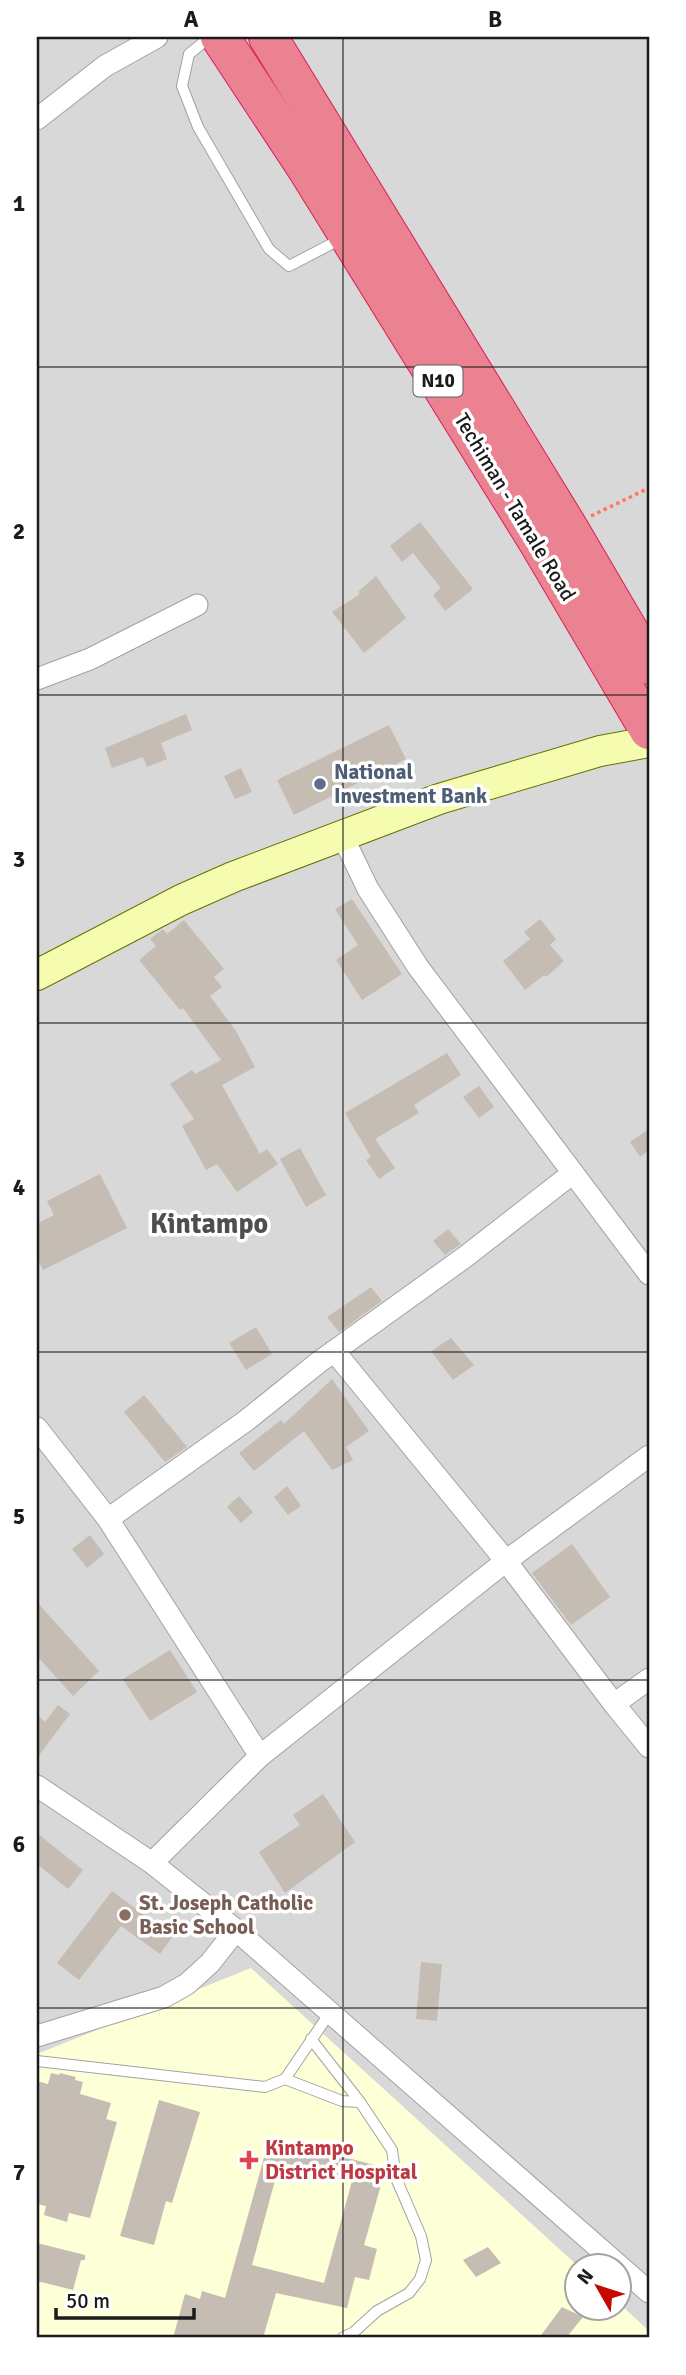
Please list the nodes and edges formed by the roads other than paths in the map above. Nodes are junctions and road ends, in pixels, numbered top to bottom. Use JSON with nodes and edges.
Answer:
{"nodes":[{"id":1,"x":157,"y":37,"type":"edge"},
{"id":2,"x":268,"y":37,"type":"edge"},
{"id":3,"x":231,"y":41,"type":"edge"},
{"id":4,"x":37,"y":119,"type":"edge"},
{"id":5,"x":348,"y":235,"type":"junction"},
{"id":6,"x":197,"y":604,"type":"dead end"},
{"id":7,"x":649,"y":665,"type":"edge"},
{"id":8,"x":37,"y":679,"type":"edge"},
{"id":9,"x":649,"y":730,"type":"edge"},
{"id":10,"x":649,"y":742,"type":"edge"},
{"id":11,"x":342,"y":835,"type":"junction"},
{"id":12,"x":37,"y":975,"type":"edge"},
{"id":13,"x":573,"y":1173,"type":"junction"},
{"id":14,"x":649,"y":1274,"type":"edge"},
{"id":15,"x":334,"y":1351,"type":"junction"},
{"id":16,"x":37,"y":1428,"type":"edge"},
{"id":17,"x":649,"y":1456,"type":"edge"},
{"id":18,"x":108,"y":1519,"type":"junction"},
{"id":19,"x":506,"y":1561,"type":"junction"},
{"id":20,"x":649,"y":1679,"type":"edge"},
{"id":21,"x":614,"y":1704,"type":"junction"},
{"id":22,"x":649,"y":1747,"type":"edge"},
{"id":23,"x":260,"y":1756,"type":"junction"},
{"id":24,"x":37,"y":1786,"type":"edge"},
{"id":25,"x":152,"y":1863,"type":"junction"},
{"id":26,"x":236,"y":1930,"type":"junction"},
{"id":27,"x":331,"y":2011,"type":"junction"},
{"id":28,"x":37,"y":2036,"type":"edge"},
{"id":29,"x":311,"y":2039,"type":"junction"},
{"id":30,"x":37,"y":2061,"type":"edge"},
{"id":31,"x":285,"y":2079,"type":"junction"},
{"id":32,"x":360,"y":2102,"type":"junction"},
{"id":33,"x":649,"y":2292,"type":"edge"},
{"id":34,"x":342,"y":2338,"type":"edge"}],
"edges":[{"from":1,"to":4,"type":"street"},
{"from":2,"to":7,"type":"highway","name":"Techiman - Tamale Road","number":"N10"},
{"from":3,"to":5,"type":"highway","name":"Techiman - Tamale Road","number":"N10"},
{"from":3,"to":5,"type":"lane"},
{"from":5,"to":9,"type":"highway","name":"Techiman - Tamale Road","number":"N10"},
{"from":6,"to":8,"type":"street"},
{"from":10,"to":11,"type":"main road"},
{"from":11,"to":12,"type":"main road"},
{"from":11,"to":13,"type":"street"},
{"from":13,"to":14,"type":"street"},
{"from":13,"to":15,"type":"street"},
{"from":15,"to":18,"type":"street"},
{"from":15,"to":19,"type":"street"},
{"from":16,"to":18,"type":"street"},
{"from":17,"to":19,"type":"street"},
{"from":18,"to":23,"type":"street"},
{"from":19,"to":21,"type":"street"},
{"from":19,"to":23,"type":"street"},
{"from":20,"to":21,"type":"street"},
{"from":21,"to":22,"type":"street"},
{"from":23,"to":25,"type":"street"},
{"from":24,"to":25,"type":"street"},
{"from":25,"to":26,"type":"street"},
{"from":26,"to":27,"type":"street"},
{"from":26,"to":28,"type":"street"},
{"from":27,"to":29,"type":"lane"},
{"from":27,"to":33,"type":"street"},
{"from":29,"to":31,"type":"lane"},
{"from":29,"to":32,"type":"lane"},
{"from":30,"to":31,"type":"lane"},
{"from":31,"to":32,"type":"lane"},
{"from":32,"to":34,"type":"lane"}]}
